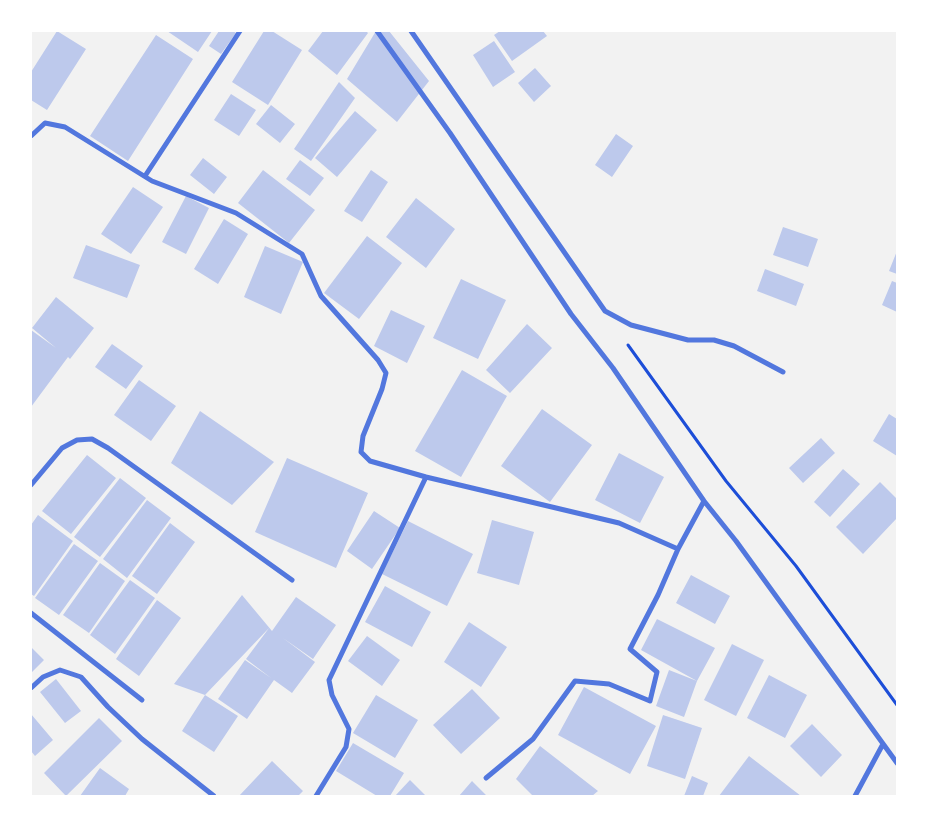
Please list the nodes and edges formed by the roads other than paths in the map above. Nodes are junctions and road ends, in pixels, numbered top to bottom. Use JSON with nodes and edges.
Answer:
{"nodes":[{"id":1,"x":240,"y":31,"type":"edge"},
{"id":2,"x":377,"y":31,"type":"edge"},
{"id":3,"x":411,"y":31,"type":"edge"},
{"id":4,"x":31,"y":136,"type":"edge"},
{"id":5,"x":145,"y":176,"type":"junction"},
{"id":6,"x":783,"y":372,"type":"dead end"},
{"id":7,"x":426,"y":477,"type":"junction"},
{"id":8,"x":31,"y":485,"type":"edge"},
{"id":9,"x":704,"y":501,"type":"junction"},
{"id":10,"x":678,"y":549,"type":"junction"},
{"id":11,"x":292,"y":580,"type":"dead end"},
{"id":12,"x":31,"y":613,"type":"edge"},
{"id":13,"x":31,"y":688,"type":"edge"},
{"id":14,"x":142,"y":700,"type":"dead end"},
{"id":15,"x":883,"y":744,"type":"junction"},
{"id":16,"x":897,"y":763,"type":"edge"},
{"id":17,"x":486,"y":778,"type":"dead end"},
{"id":18,"x":214,"y":796,"type":"edge"},
{"id":19,"x":316,"y":796,"type":"edge"},
{"id":20,"x":855,"y":796,"type":"edge"}],
"edges":[{"from":1,"to":5,"type":"street"},
{"from":2,"to":9,"type":"street"},
{"from":3,"to":6,"type":"street"},
{"from":4,"to":5,"type":"street"},
{"from":5,"to":7,"type":"street"},
{"from":7,"to":10,"type":"street"},
{"from":7,"to":19,"type":"street"},
{"from":8,"to":11,"type":"street"},
{"from":9,"to":10,"type":"street"},
{"from":9,"to":15,"type":"street"},
{"from":10,"to":17,"type":"street"},
{"from":12,"to":14,"type":"street"},
{"from":13,"to":18,"type":"street"},
{"from":15,"to":16,"type":"street"},
{"from":15,"to":20,"type":"street"}]}
